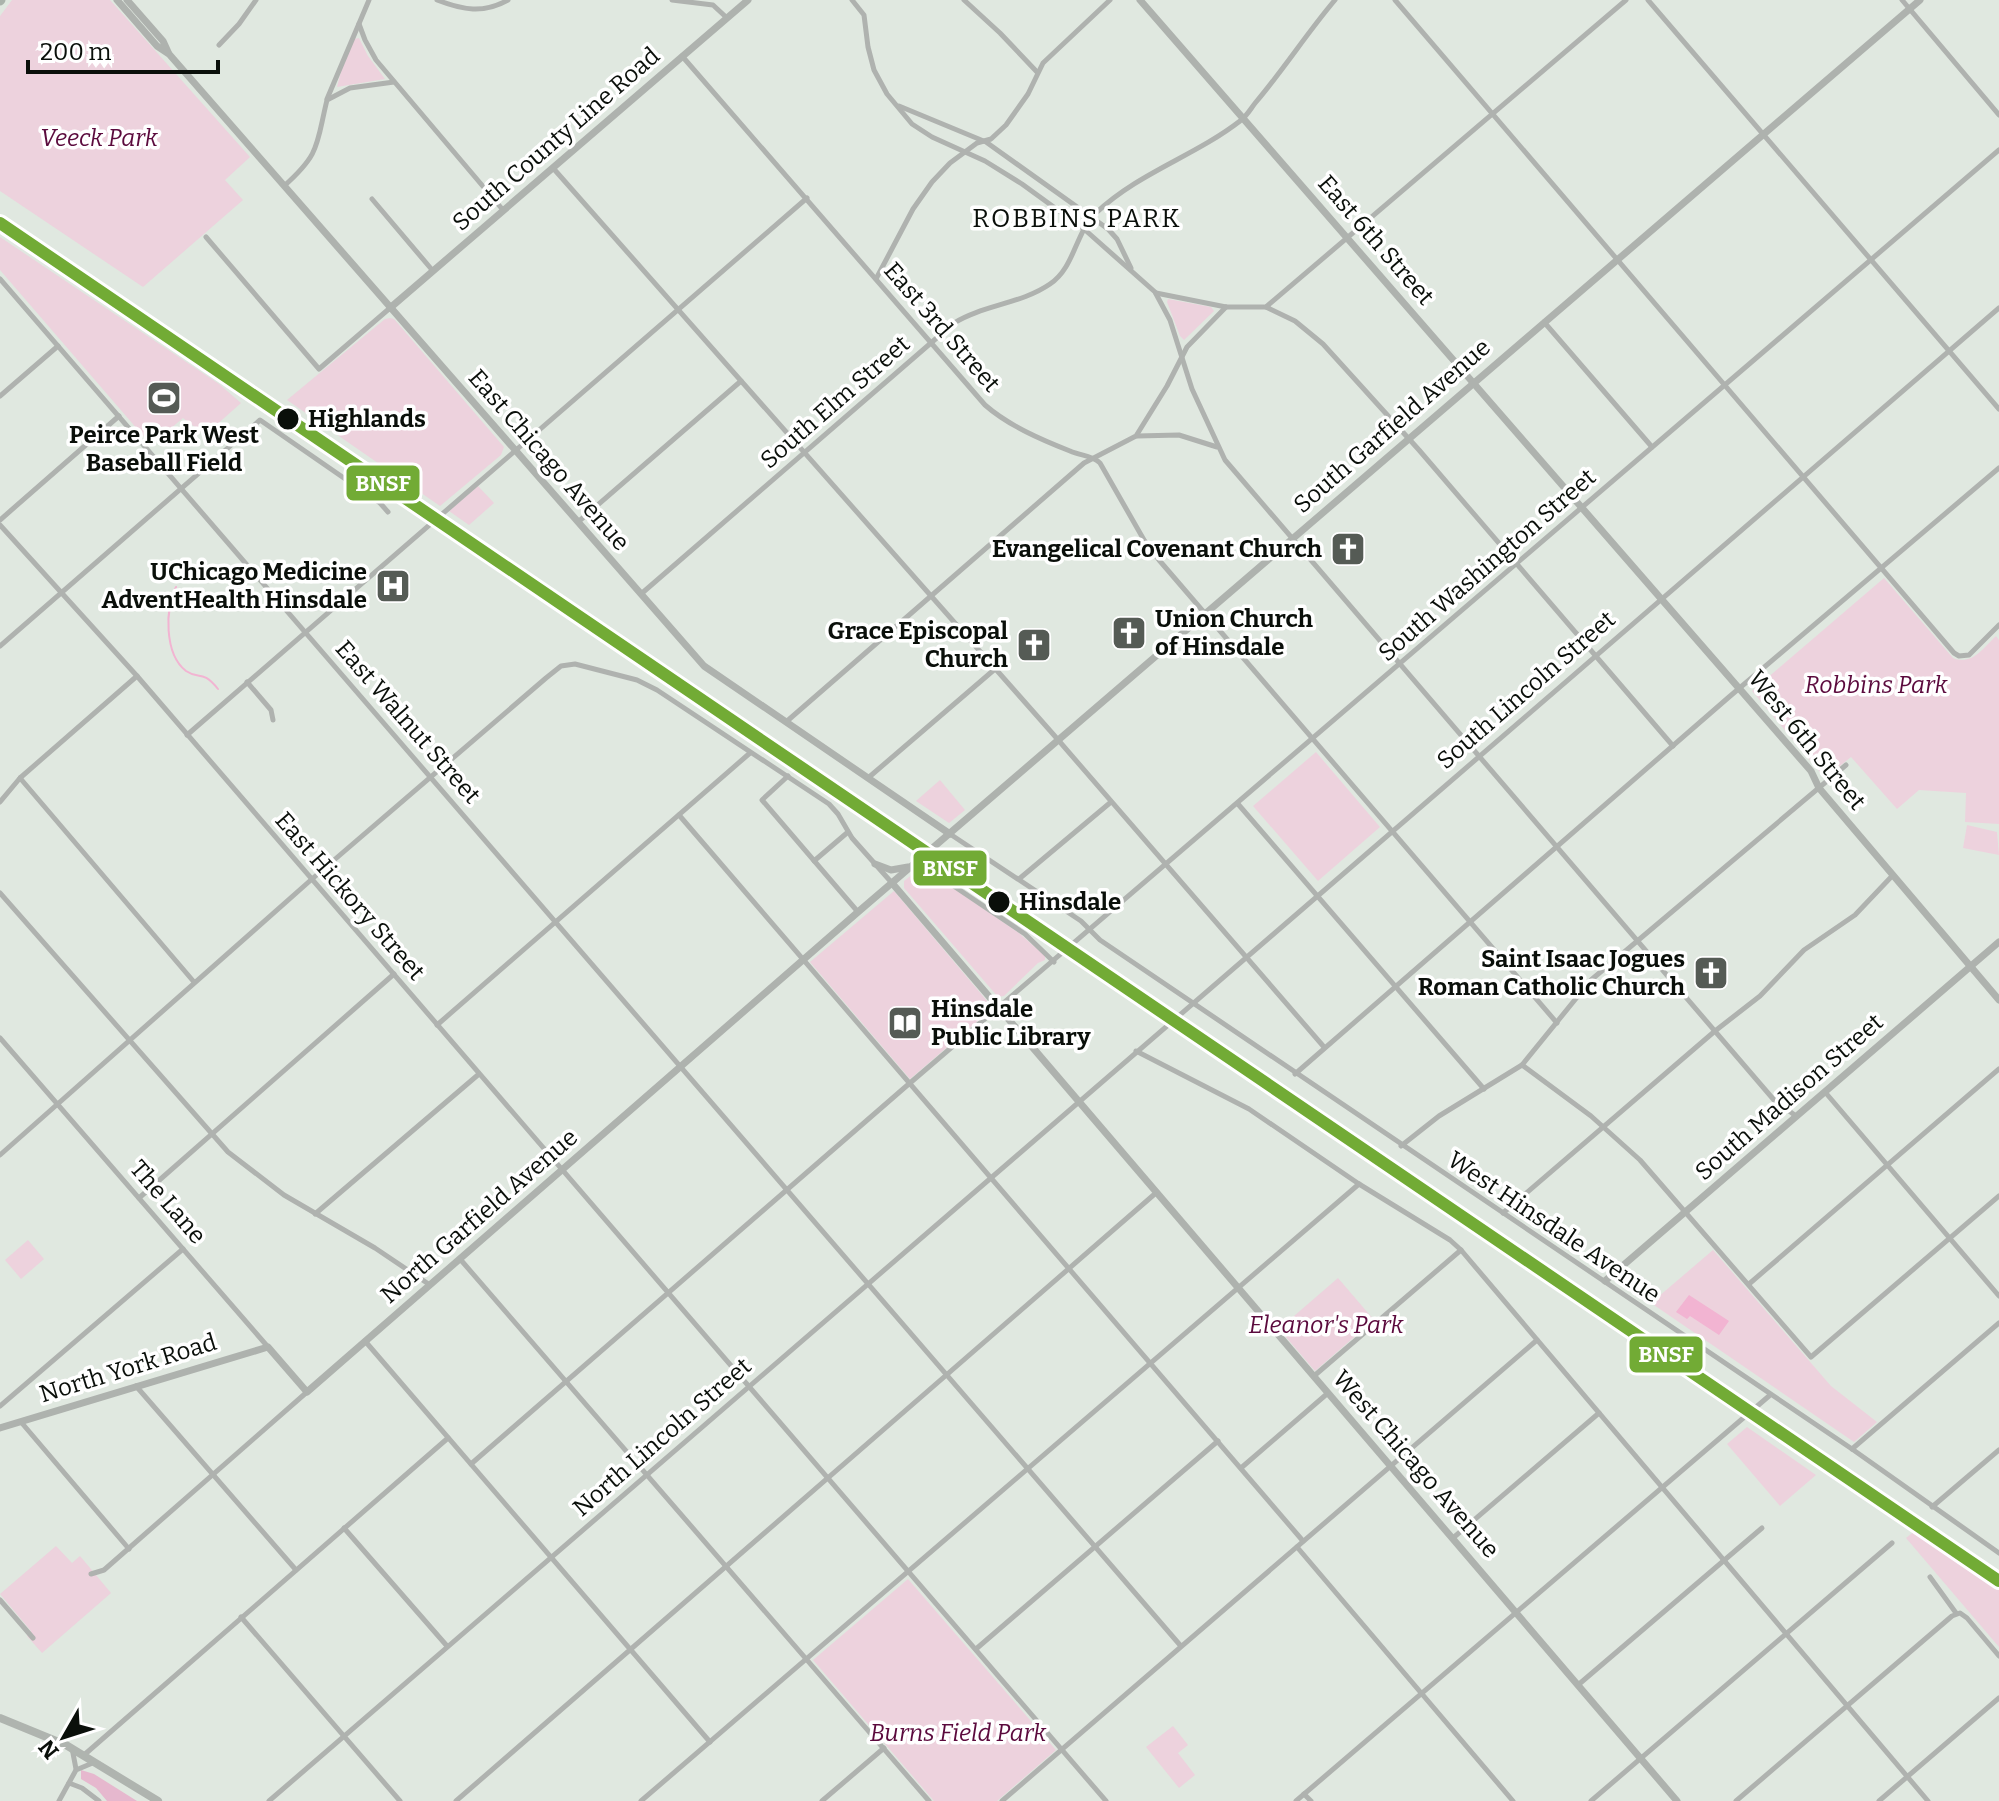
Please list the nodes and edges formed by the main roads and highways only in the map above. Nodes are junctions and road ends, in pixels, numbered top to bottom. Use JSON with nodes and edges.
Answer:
{"nodes":[{"id":1,"x":117,"y":0,"type":"edge"},
{"id":2,"x":127,"y":0,"type":"edge"},
{"id":3,"x":748,"y":0,"type":"edge"},
{"id":4,"x":1140,"y":0,"type":"edge"},
{"id":5,"x":1920,"y":0,"type":"edge"},
{"id":6,"x":169,"y":54,"type":"junction"},
{"id":7,"x":390,"y":308,"type":"junction"},
{"id":8,"x":1474,"y":382,"type":"junction"},
{"id":9,"x":1583,"y":506,"type":"joint"},
{"id":10,"x":950,"y":834,"type":"junction"},
{"id":11,"x":918,"y":862,"type":"junction"},
{"id":12,"x":875,"y":864,"type":"road end"},
{"id":13,"x":892,"y":883,"type":"junction"},
{"id":14,"x":1999,"y":942,"type":"edge"},
{"id":15,"x":1972,"y":966,"type":"junction"},
{"id":16,"x":1999,"y":1000,"type":"edge"},
{"id":17,"x":1605,"y":1281,"type":"road end"},
{"id":18,"x":268,"y":1347,"type":"joint"},
{"id":19,"x":307,"y":1392,"type":"joint"},
{"id":20,"x":0,"y":1428,"type":"edge"},
{"id":21,"x":0,"y":1718,"type":"edge"},
{"id":22,"x":158,"y":1801,"type":"edge"},
{"id":23,"x":1677,"y":1801,"type":"edge"}],
"edges":[{"from":1,"to":6,"type":"main road","name":"East Chicago Avenue"},
{"from":2,"to":6,"type":"main road","name":"East Chicago Avenue"},
{"from":3,"to":7,"type":"main road","name":"South County Line Road"},
{"from":4,"to":8,"type":"main road","name":"East 6th Street"},
{"from":5,"to":8,"type":"main road","name":"South Garfield Avenue"},
{"from":6,"to":7,"type":"main road","name":"East Chicago Avenue"},
{"from":7,"to":10,"type":"main road","name":"East Chicago Avenue"},
{"from":8,"to":9,"type":"main road","name":"East 6th Street"},
{"from":8,"to":10,"type":"main road","name":"South Garfield Avenue"},
{"from":9,"to":15,"type":"main road","name":"West 6th Street"},
{"from":10,"to":11,"type":"main road","name":"South Garfield Avenue"},
{"from":11,"to":12,"type":"main road"},
{"from":11,"to":13,"type":"main road","name":"South Garfield Avenue"},
{"from":13,"to":19,"type":"main road","name":"North Garfield Avenue"},
{"from":13,"to":23,"type":"main road","name":"West Chicago Avenue"},
{"from":14,"to":15,"type":"main road","name":"South Madison Street"},
{"from":15,"to":16,"type":"main road","name":"West 6th Street"},
{"from":15,"to":17,"type":"main road","name":"South Madison Street"},
{"from":18,"to":19,"type":"main road","name":"The Lane"},
{"from":18,"to":20,"type":"main road","name":"North York Road"},
{"from":21,"to":22,"type":"main road"}]}
